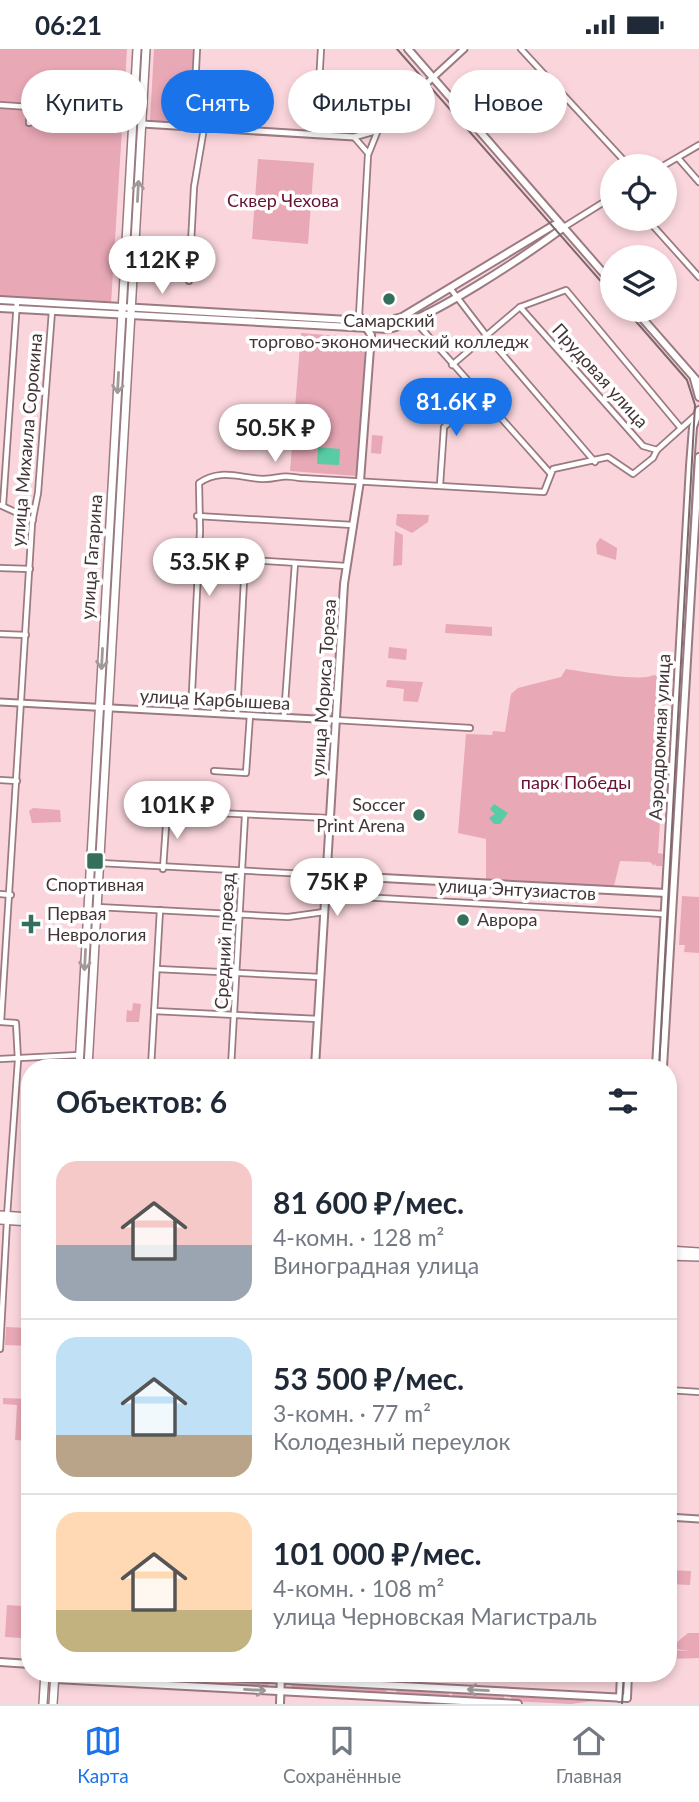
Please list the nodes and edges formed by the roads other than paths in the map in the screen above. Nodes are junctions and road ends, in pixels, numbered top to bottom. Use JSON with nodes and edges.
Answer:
{"nodes":[{"id":1,"x":137,"y":49,"type":"edge"},
{"id":2,"x":146,"y":49,"type":"edge"},
{"id":3,"x":197,"y":49,"type":"edge"},
{"id":4,"x":321,"y":49,"type":"edge"},
{"id":5,"x":408,"y":49,"type":"edge"},
{"id":6,"x":464,"y":49,"type":"edge"},
{"id":7,"x":521,"y":49,"type":"edge"},
{"id":8,"x":145,"y":70,"type":"edge"},
{"id":9,"x":196,"y":70,"type":"edge"},
{"id":10,"x":426,"y":70,"type":"edge"},
{"id":11,"x":435,"y":77,"type":"edge"},
{"id":12,"x":435,"y":81,"type":"edge"},
{"id":13,"x":0,"y":105,"type":"edge"},
{"id":14,"x":21,"y":106,"type":"edge"},
{"id":15,"x":274,"y":132,"type":"edge"},
{"id":16,"x":141,"y":133,"type":"edge"},
{"id":17,"x":203,"y":133,"type":"edge"},
{"id":18,"x":364,"y":133,"type":"edge"},
{"id":19,"x":376,"y":133,"type":"edge"},
{"id":20,"x":316,"y":135,"type":"junction"},
{"id":21,"x":354,"y":137,"type":"junction"},
{"id":22,"x":699,"y":145,"type":"edge"},
{"id":23,"x":618,"y":154,"type":"edge"},
{"id":24,"x":678,"y":158,"type":"joint"},
{"id":25,"x":368,"y":160,"type":"junction"},
{"id":26,"x":699,"y":182,"type":"edge"},
{"id":27,"x":600,"y":204,"type":"edge"},
{"id":28,"x":552,"y":214,"type":"junction"},
{"id":29,"x":564,"y":227,"type":"junction"},
{"id":30,"x":551,"y":228,"type":"junction"},
{"id":31,"x":659,"y":231,"type":"edge"},
{"id":32,"x":600,"y":269,"type":"edge"},
{"id":33,"x":478,"y":271,"type":"junction"},
{"id":34,"x":699,"y":277,"type":"edge"},
{"id":35,"x":483,"y":279,"type":"junction"},
{"id":36,"x":189,"y":281,"type":"dead end"},
{"id":37,"x":450,"y":288,"type":"junction"},
{"id":38,"x":455,"y":297,"type":"junction"},
{"id":39,"x":0,"y":300,"type":"edge"},
{"id":40,"x":16,"y":305,"type":"junction"},
{"id":41,"x":520,"y":307,"type":"junction"},
{"id":42,"x":0,"y":308,"type":"edge"},
{"id":43,"x":52,"y":311,"type":"junction"},
{"id":44,"x":121,"y":311,"type":"junction"},
{"id":45,"x":131,"y":312,"type":"junction"},
{"id":46,"x":360,"y":319,"type":"junction"},
{"id":47,"x":413,"y":320,"type":"junction"},
{"id":48,"x":313,"y":322,"type":"junction"},
{"id":49,"x":377,"y":322,"type":"junction"},
{"id":50,"x":645,"y":322,"type":"edge"},
{"id":51,"x":355,"y":328,"type":"junction"},
{"id":52,"x":371,"y":331,"type":"junction"},
{"id":53,"x":486,"y":335,"type":"junction"},
{"id":54,"x":120,"y":341,"type":"junction"},
{"id":55,"x":129,"y":342,"type":"junction"},
{"id":56,"x":452,"y":365,"type":"junction"},
{"id":57,"x":696,"y":380,"type":"edge"},
{"id":58,"x":481,"y":396,"type":"junction"},
{"id":59,"x":699,"y":397,"type":"edge"},
{"id":60,"x":698,"y":412,"type":"edge"},
{"id":61,"x":680,"y":427,"type":"junction"},
{"id":62,"x":657,"y":450,"type":"junction"},
{"id":63,"x":699,"y":457,"type":"edge"},
{"id":64,"x":595,"y":462,"type":"junction"},
{"id":65,"x":550,"y":473,"type":"junction"},
{"id":66,"x":360,"y":481,"type":"junction"},
{"id":67,"x":440,"y":485,"type":"junction"},
{"id":68,"x":2,"y":505,"type":"edge"},
{"id":69,"x":197,"y":516,"type":"junction"},
{"id":70,"x":33,"y":520,"type":"junction"},
{"id":71,"x":353,"y":525,"type":"junction"},
{"id":72,"x":199,"y":557,"type":"junction"},
{"id":73,"x":246,"y":561,"type":"junction"},
{"id":74,"x":295,"y":563,"type":"junction"},
{"id":75,"x":346,"y":566,"type":"junction"},
{"id":76,"x":0,"y":568,"type":"edge"},
{"id":77,"x":30,"y":569,"type":"junction"},
{"id":78,"x":0,"y":633,"type":"edge"},
{"id":79,"x":26,"y":635,"type":"junction"},
{"id":80,"x":105,"y":689,"type":"junction"},
{"id":81,"x":0,"y":702,"type":"edge"},
{"id":82,"x":21,"y":703,"type":"junction"},
{"id":83,"x":104,"y":707,"type":"junction"},
{"id":84,"x":191,"y":712,"type":"junction"},
{"id":85,"x":237,"y":715,"type":"junction"},
{"id":86,"x":250,"y":715,"type":"junction"},
{"id":87,"x":284,"y":717,"type":"junction"},
{"id":88,"x":335,"y":720,"type":"junction"},
{"id":89,"x":470,"y":728,"type":"dead end"},
{"id":90,"x":214,"y":771,"type":"dead end"},
{"id":91,"x":0,"y":780,"type":"edge"},
{"id":92,"x":18,"y":781,"type":"junction"},
{"id":93,"x":245,"y":816,"type":"junction"},
{"id":94,"x":329,"y":818,"type":"junction"},
{"id":95,"x":100,"y":863,"type":"junction"},
{"id":96,"x":163,"y":869,"type":"junction"},
{"id":97,"x":244,"y":870,"type":"junction"},
{"id":98,"x":326,"y":875,"type":"junction"},
{"id":99,"x":666,"y":893,"type":"junction"},
{"id":100,"x":0,"y":894,"type":"edge"},
{"id":101,"x":11,"y":895,"type":"junction"},
{"id":102,"x":325,"y":895,"type":"junction"},
{"id":103,"x":88,"y":907,"type":"junction"},
{"id":104,"x":97,"y":907,"type":"junction"},
{"id":105,"x":160,"y":910,"type":"junction"},
{"id":106,"x":324,"y":912,"type":"junction"},
{"id":107,"x":664,"y":914,"type":"junction"},
{"id":108,"x":240,"y":915,"type":"junction"},
{"id":109,"x":157,"y":969,"type":"junction"},
{"id":110,"x":237,"y":971,"type":"junction"},
{"id":111,"x":320,"y":977,"type":"junction"},
{"id":112,"x":2,"y":980,"type":"edge"},
{"id":113,"x":155,"y":1011,"type":"junction"},
{"id":114,"x":235,"y":1015,"type":"junction"},
{"id":115,"x":318,"y":1019,"type":"junction"},
{"id":116,"x":79,"y":1055,"type":"junction"},
{"id":117,"x":0,"y":1059,"type":"edge"},
{"id":118,"x":30,"y":1059,"type":"edge"},
{"id":119,"x":79,"y":1059,"type":"edge"},
{"id":120,"x":88,"y":1059,"type":"edge"},
{"id":121,"x":152,"y":1059,"type":"edge"},
{"id":122,"x":232,"y":1059,"type":"edge"},
{"id":123,"x":316,"y":1059,"type":"edge"},
{"id":124,"x":656,"y":1059,"type":"edge"},
{"id":125,"x":663,"y":1059,"type":"edge"},
{"id":126,"x":18,"y":1060,"type":"junction"},
{"id":127,"x":21,"y":1060,"type":"edge"},
{"id":128,"x":4,"y":1220,"type":"edge"},
{"id":129,"x":677,"y":1251,"type":"edge"},
{"id":130,"x":699,"y":1254,"type":"edge"},
{"id":131,"x":677,"y":1255,"type":"edge"},
{"id":132,"x":1,"y":1326,"type":"edge"},
{"id":133,"x":0,"y":1349,"type":"edge"},
{"id":134,"x":677,"y":1391,"type":"edge"},
{"id":135,"x":699,"y":1392,"type":"edge"},
{"id":136,"x":677,"y":1518,"type":"edge"},
{"id":137,"x":699,"y":1519,"type":"edge"},
{"id":138,"x":0,"y":1662,"type":"edge"},
{"id":139,"x":21,"y":1663,"type":"edge"},
{"id":140,"x":44,"y":1682,"type":"edge"},
{"id":141,"x":53,"y":1682,"type":"edge"},
{"id":142,"x":129,"y":1682,"type":"edge"},
{"id":143,"x":172,"y":1682,"type":"edge"},
{"id":144,"x":281,"y":1682,"type":"edge"},
{"id":145,"x":374,"y":1682,"type":"edge"},
{"id":146,"x":622,"y":1682,"type":"edge"},
{"id":147,"x":626,"y":1682,"type":"edge"},
{"id":148,"x":172,"y":1686,"type":"junction"},
{"id":149,"x":280,"y":1691,"type":"junction"},
{"id":150,"x":592,"y":1696,"type":"junction"},
{"id":151,"x":623,"y":1701,"type":"edge"},
{"id":152,"x":43,"y":1704,"type":"edge"},
{"id":153,"x":53,"y":1704,"type":"edge"},
{"id":154,"x":280,"y":1704,"type":"edge"},
{"id":155,"x":518,"y":1704,"type":"edge"},
{"id":156,"x":596,"y":1704,"type":"edge"}],
"edges":[{"from":1,"to":44,"type":"main road","name":"улица Гагарина"},
{"from":2,"to":8,"type":"main road","name":"улица Гагарина"},
{"from":3,"to":9,"type":"street"},
{"from":4,"to":20,"type":"street"},
{"from":5,"to":10,"type":"main road"},
{"from":6,"to":11,"type":"street"},
{"from":7,"to":23,"type":"street"},
{"from":12,"to":28,"type":"main road"},
{"from":13,"to":14,"type":"street"},
{"from":15,"to":20,"type":"street"},
{"from":45,"to":16,"type":"main road","name":"улица Гагарина","one_way":true},
{"from":17,"to":36,"type":"street"},
{"from":18,"to":21,"type":"street"},
{"from":19,"to":25,"type":"street"},
{"from":20,"to":21,"type":"street"},
{"from":21,"to":25,"type":"street"},
{"from":22,"to":24,"type":"street"},
{"from":24,"to":26,"type":"street"},
{"from":25,"to":46,"type":"street"},
{"from":27,"to":29,"type":"street"},
{"from":28,"to":29,"type":"main road"},
{"from":28,"to":30,"type":"main road"},
{"from":29,"to":30,"type":"main road"},
{"from":29,"to":32,"type":"main road"},
{"from":29,"to":35,"type":"main road"},
{"from":30,"to":33,"type":"main road"},
{"from":31,"to":34,"type":"street"},
{"from":33,"to":35,"type":"main road"},
{"from":33,"to":37,"type":"main road"},
{"from":35,"to":38,"type":"main road"},
{"from":37,"to":38,"type":"street"},
{"from":37,"to":49,"type":"main road"},
{"from":38,"to":47,"type":"main road"},
{"from":38,"to":53,"type":"street"},
{"from":39,"to":40,"type":"main road"},
{"from":40,"to":42,"type":"main road"},
{"from":40,"to":43,"type":"main road"},
{"from":40,"to":44,"type":"main road"},
{"from":40,"to":68,"type":"street"},
{"from":41,"to":53,"type":"street"},
{"from":41,"to":61,"type":"street"},
{"from":41,"to":62,"type":"street","name":"Прудовая улица"},
{"from":43,"to":44,"type":"main road"},
{"from":43,"to":70,"type":"street","name":"улица Михаила Сорокина"},
{"from":44,"to":45,"type":"main road"},
{"from":44,"to":54,"type":"main road","name":"улица Гагарина"},
{"from":45,"to":48,"type":"main road"},
{"from":45,"to":55,"type":"main road","name":"улица Гагарина"},
{"from":46,"to":48,"type":"main road"},
{"from":46,"to":49,"type":"main road"},
{"from":46,"to":51,"type":"main road"},
{"from":46,"to":52,"type":"main road"},
{"from":47,"to":52,"type":"main road"},
{"from":47,"to":56,"type":"street"},
{"from":48,"to":51,"type":"main road"},
{"from":49,"to":52,"type":"main road"},
{"from":50,"to":57,"type":"main road"},
{"from":51,"to":52,"type":"main road"},
{"from":52,"to":66,"type":"main road","name":"улица Мориса Тореза"},
{"from":53,"to":56,"type":"street"},
{"from":53,"to":64,"type":"street"},
{"from":54,"to":55,"type":"main road"},
{"from":54,"to":80,"type":"main road","name":"улица Гагарина","one_way":true},
{"from":55,"to":80,"type":"main road","name":"улица Гагарина"},
{"from":56,"to":58,"type":"street"},
{"from":57,"to":59,"type":"main road"},
{"from":58,"to":65,"type":"street"},
{"from":58,"to":67,"type":"street"},
{"from":60,"to":61,"type":"street"},
{"from":60,"to":99,"type":"main road","name":"Аэродромная улица"},
{"from":61,"to":62,"type":"street"},
{"from":62,"to":64,"type":"street"},
{"from":63,"to":125,"type":"main road","name":"Аэродромная улица"},
{"from":64,"to":65,"type":"street"},
{"from":65,"to":67,"type":"street"},
{"from":66,"to":67,"type":"street"},
{"from":66,"to":69,"type":"street"},
{"from":66,"to":71,"type":"main road","name":"улица Мориса Тореза"},
{"from":68,"to":70,"type":"street"},
{"from":69,"to":71,"type":"street"},
{"from":69,"to":72,"type":"street"},
{"from":70,"to":77,"type":"street","name":"улица Михаила Сорокина"},
{"from":71,"to":75,"type":"main road","name":"улица Мориса Тореза"},
{"from":72,"to":73,"type":"street"},
{"from":72,"to":84,"type":"street"},
{"from":73,"to":74,"type":"street"},
{"from":73,"to":85,"type":"street"},
{"from":74,"to":75,"type":"street"},
{"from":74,"to":87,"type":"street"},
{"from":75,"to":88,"type":"main road","name":"улица Мориса Тореза"},
{"from":76,"to":77,"type":"street"},
{"from":77,"to":79,"type":"street","name":"улица Михаила Сорокина"},
{"from":78,"to":79,"type":"street"},
{"from":79,"to":82,"type":"street","name":"улица Михаила Сорокина"},
{"from":80,"to":83,"type":"main road","name":"улица Гагарина"},
{"from":81,"to":82,"type":"street","name":"улица Карбышева"},
{"from":82,"to":83,"type":"street","name":"улица Карбышева"},
{"from":82,"to":92,"type":"street","name":"улица Михаила Сорокина"},
{"from":83,"to":84,"type":"street","name":"улица Карбышева"},
{"from":83,"to":95,"type":"main road","name":"улица Гагарина"},
{"from":83,"to":103,"type":"main road","name":"улица Гагарина"},
{"from":84,"to":85,"type":"street","name":"улица Карбышева"},
{"from":85,"to":86,"type":"street","name":"улица Карбышева"},
{"from":86,"to":87,"type":"street","name":"улица Карбышева"},
{"from":86,"to":90,"type":"street"},
{"from":87,"to":88,"type":"street","name":"улица Карбышева"},
{"from":88,"to":89,"type":"street","name":"улица Карбышева"},
{"from":88,"to":94,"type":"main road","name":"улица Мориса Тореза"},
{"from":91,"to":92,"type":"street"},
{"from":92,"to":101,"type":"street","name":"улица Михаила Сорокина"},
{"from":93,"to":94,"type":"street"},
{"from":93,"to":96,"type":"street"},
{"from":93,"to":97,"type":"street","name":"Средний проезд"},
{"from":94,"to":98,"type":"main road","name":"улица Мориса Тореза"},
{"from":95,"to":96,"type":"street"},
{"from":95,"to":104,"type":"main road","name":"улица Гагарина"},
{"from":96,"to":97,"type":"street"},
{"from":97,"to":98,"type":"street"},
{"from":97,"to":108,"type":"street","name":"Средний проезд"},
{"from":98,"to":99,"type":"main road","name":"улица Энтузиастов"},
{"from":98,"to":102,"type":"main road","name":"улица Мориса Тореза"},
{"from":99,"to":107,"type":"main road","name":"Аэродромная улица"},
{"from":100,"to":101,"type":"street"},
{"from":101,"to":112,"type":"street","name":"улица Михаила Сорокина"},
{"from":102,"to":106,"type":"main road","name":"улица Мориса Тореза"},
{"from":102,"to":107,"type":"street","name":"улица Энтузиастов"},
{"from":103,"to":104,"type":"main road"},
{"from":103,"to":116,"type":"main road","name":"улица Гагарина","one_way":true},
{"from":104,"to":105,"type":"street"},
{"from":104,"to":120,"type":"main road","name":"улица Гагарина"},
{"from":105,"to":108,"type":"street"},
{"from":105,"to":109,"type":"street"},
{"from":106,"to":108,"type":"street"},
{"from":106,"to":111,"type":"main road","name":"улица Мориса Тореза"},
{"from":107,"to":124,"type":"main road","name":"Аэродромная улица"},
{"from":108,"to":110,"type":"street","name":"Средний проезд"},
{"from":109,"to":110,"type":"street"},
{"from":109,"to":113,"type":"street"},
{"from":110,"to":111,"type":"street"},
{"from":110,"to":114,"type":"street","name":"Средний проезд"},
{"from":111,"to":115,"type":"main road","name":"улица Мориса Тореза"},
{"from":112,"to":126,"type":"street","name":"улица Михаила Сорокина"},
{"from":113,"to":114,"type":"street"},
{"from":113,"to":121,"type":"street"},
{"from":114,"to":115,"type":"street"},
{"from":114,"to":122,"type":"street","name":"Средний проезд"},
{"from":115,"to":123,"type":"main road","name":"улица Мориса Тореза"},
{"from":116,"to":118,"type":"street"},
{"from":116,"to":119,"type":"main road","name":"улица Гагарина"},
{"from":117,"to":126,"type":"street"},
{"from":126,"to":127,"type":"street"},
{"from":126,"to":128,"type":"street"},
{"from":128,"to":132,"type":"street"},
{"from":129,"to":130,"type":"main road"},
{"from":130,"to":131,"type":"main road"},
{"from":132,"to":133,"type":"street"},
{"from":134,"to":135,"type":"street"},
{"from":136,"to":137,"type":"street"},
{"from":138,"to":139,"type":"main road"},
{"from":140,"to":152,"type":"main road"},
{"from":141,"to":153,"type":"main road"},
{"from":142,"to":148,"type":"main road"},
{"from":143,"to":148,"type":"main road"},
{"from":144,"to":149,"type":"main road"},
{"from":150,"to":145,"type":"main road","one_way":true},
{"from":146,"to":151,"type":"main road"},
{"from":147,"to":151,"type":"main road"},
{"from":148,"to":149,"type":"main road","one_way":true},
{"from":149,"to":154,"type":"main road"},
{"from":149,"to":155,"type":"main road"},
{"from":150,"to":151,"type":"main road"},
{"from":150,"to":156,"type":"main road"}]}
